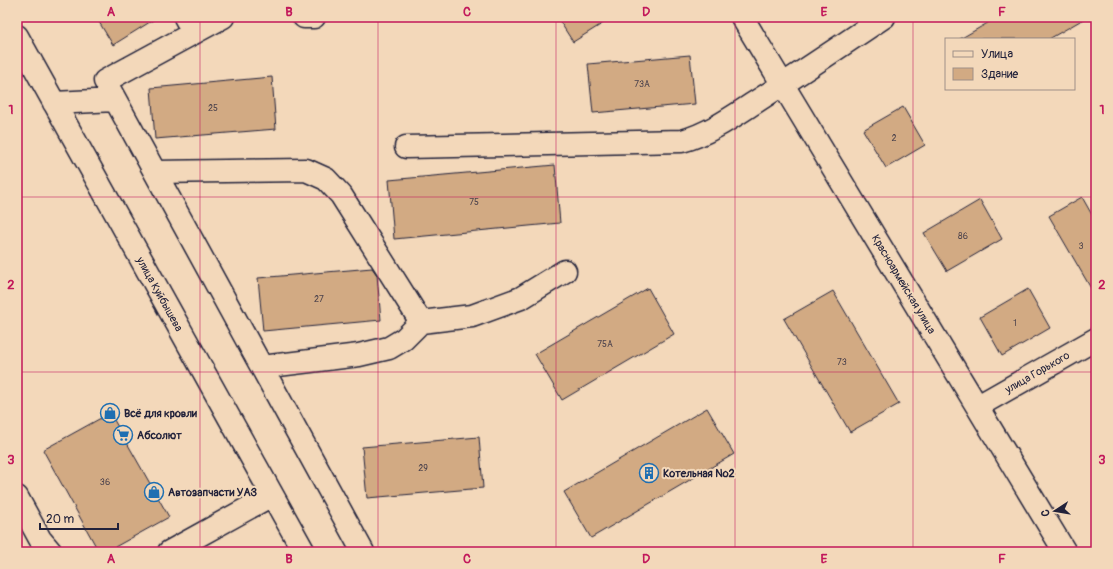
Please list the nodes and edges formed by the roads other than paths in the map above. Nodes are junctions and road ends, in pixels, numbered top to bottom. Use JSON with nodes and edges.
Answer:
{"nodes":[{"id":1,"x":223,"y":17,"type":"edge"},
{"id":2,"x":304,"y":17,"type":"edge"},
{"id":3,"x":314,"y":17,"type":"edge"},
{"id":4,"x":742,"y":17,"type":"edge"},
{"id":5,"x":884,"y":17,"type":"edge"},
{"id":6,"x":190,"y":25,"type":"edge"},
{"id":7,"x":17,"y":36,"type":"edge"},
{"id":8,"x":783,"y":85,"type":"junction"},
{"id":9,"x":115,"y":100,"type":"junction"},
{"id":10,"x":54,"y":103,"type":"junction"},
{"id":11,"x":406,"y":147,"type":"dead end"},
{"id":12,"x":155,"y":172,"type":"junction"},
{"id":13,"x":565,"y":271,"type":"dead end"},
{"id":14,"x":421,"y":322,"type":"junction"},
{"id":15,"x":1096,"y":339,"type":"edge"},
{"id":16,"x":262,"y":368,"type":"junction"},
{"id":17,"x":978,"y":406,"type":"junction"},
{"id":18,"x":272,"y":495,"type":"junction"},
{"id":19,"x":17,"y":497,"type":"edge"},
{"id":20,"x":51,"y":552,"type":"edge"},
{"id":21,"x":169,"y":552,"type":"edge"},
{"id":22,"x":304,"y":552,"type":"edge"},
{"id":23,"x":363,"y":552,"type":"edge"},
{"id":24,"x":1065,"y":552,"type":"edge"}],
"edges":[{"from":1,"to":6,"type":"street"},
{"from":2,"to":3,"type":"street"},
{"from":4,"to":8,"type":"street","name":"Красноармейская улица"},
{"from":5,"to":8,"type":"street"},
{"from":6,"to":9,"type":"street"},
{"from":7,"to":10,"type":"street","name":"улица Куйбышева"},
{"from":8,"to":11,"type":"street"},
{"from":8,"to":17,"type":"street","name":"Красноармейская улица"},
{"from":9,"to":10,"type":"street"},
{"from":9,"to":12,"type":"street"},
{"from":10,"to":18,"type":"street","name":"улица Куйбышева"},
{"from":12,"to":14,"type":"street"},
{"from":12,"to":16,"type":"street"},
{"from":13,"to":14,"type":"street"},
{"from":14,"to":16,"type":"street"},
{"from":15,"to":17,"type":"street","name":"улица Горького"},
{"from":16,"to":23,"type":"street"},
{"from":17,"to":24,"type":"street","name":"Красноармейская улица"},
{"from":18,"to":21,"type":"street"},
{"from":18,"to":22,"type":"street","name":"улица Куйбышева"},
{"from":19,"to":20,"type":"street"}]}
